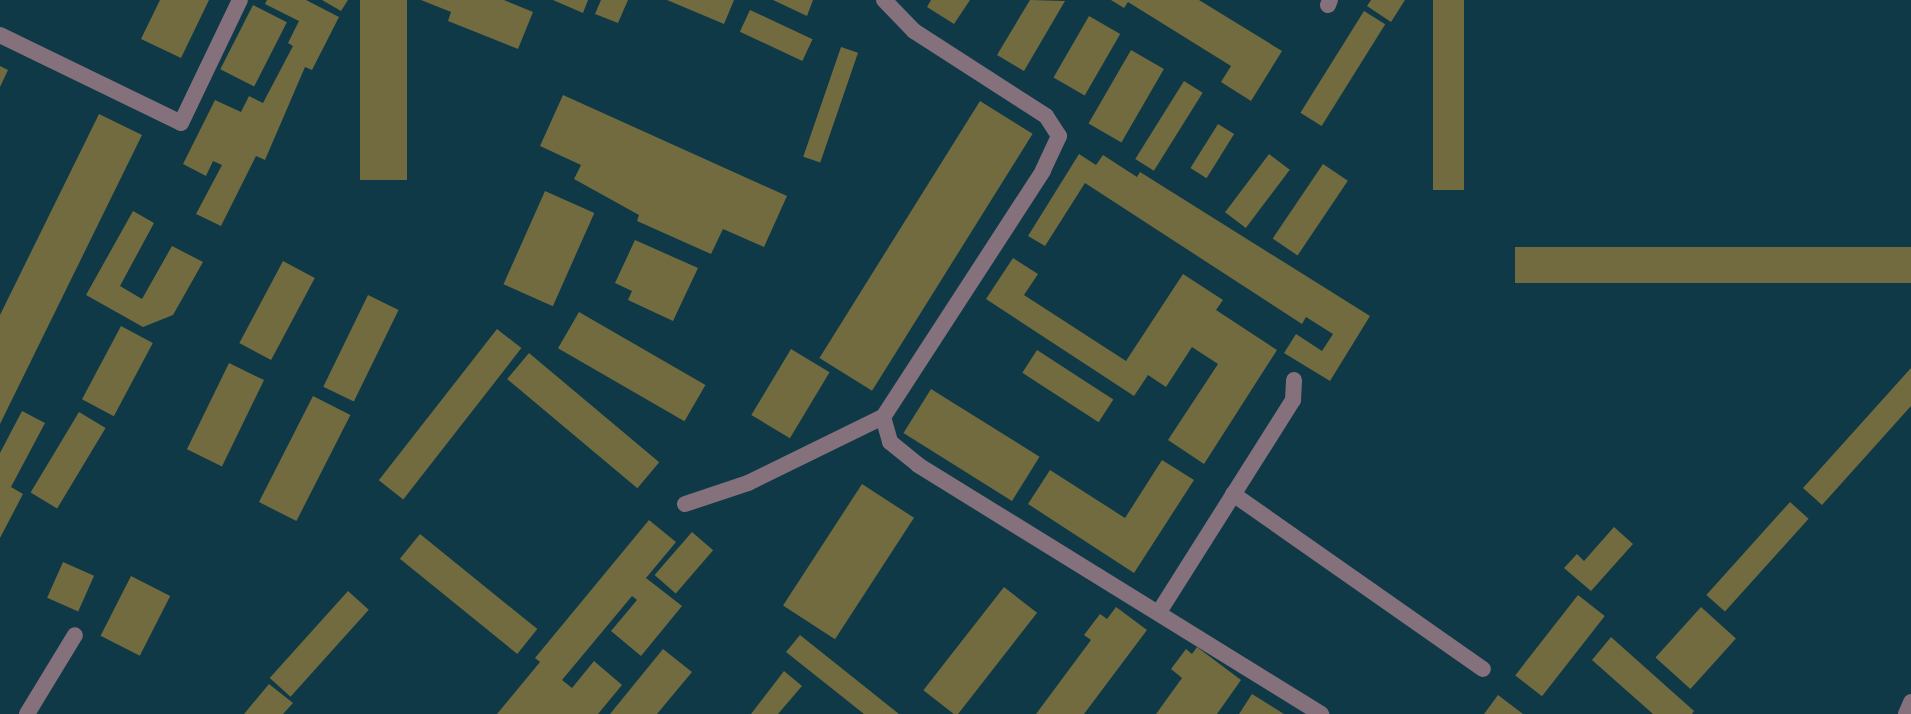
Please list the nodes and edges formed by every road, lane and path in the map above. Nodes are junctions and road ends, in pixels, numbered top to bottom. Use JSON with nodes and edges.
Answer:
{"nodes":[{"id":1,"x":240,"y":0,"type":"edge"},
{"id":2,"x":884,"y":0,"type":"edge"},
{"id":3,"x":0,"y":35,"type":"edge"},
{"id":4,"x":1294,"y":380,"type":"dead end"},
{"id":5,"x":883,"y":417,"type":"junction"},
{"id":6,"x":1233,"y":494,"type":"junction"},
{"id":7,"x":685,"y":504,"type":"dead end"},
{"id":8,"x":1159,"y":612,"type":"junction"},
{"id":9,"x":75,"y":635,"type":"dead end"},
{"id":10,"x":1483,"y":669,"type":"dead end"},
{"id":11,"x":1911,"y":702,"type":"edge"},
{"id":12,"x":27,"y":714,"type":"edge"},
{"id":13,"x":1321,"y":714,"type":"edge"},
{"id":14,"x":1906,"y":714,"type":"edge"}],
"edges":[{"from":1,"to":3,"type":"street"},
{"from":2,"to":5,"type":"street"},
{"from":4,"to":6,"type":"street"},
{"from":5,"to":7,"type":"street"},
{"from":5,"to":8,"type":"street"},
{"from":6,"to":8,"type":"street"},
{"from":6,"to":10,"type":"street"},
{"from":8,"to":13,"type":"street"},
{"from":9,"to":12,"type":"street"},
{"from":11,"to":14,"type":"street"}]}
